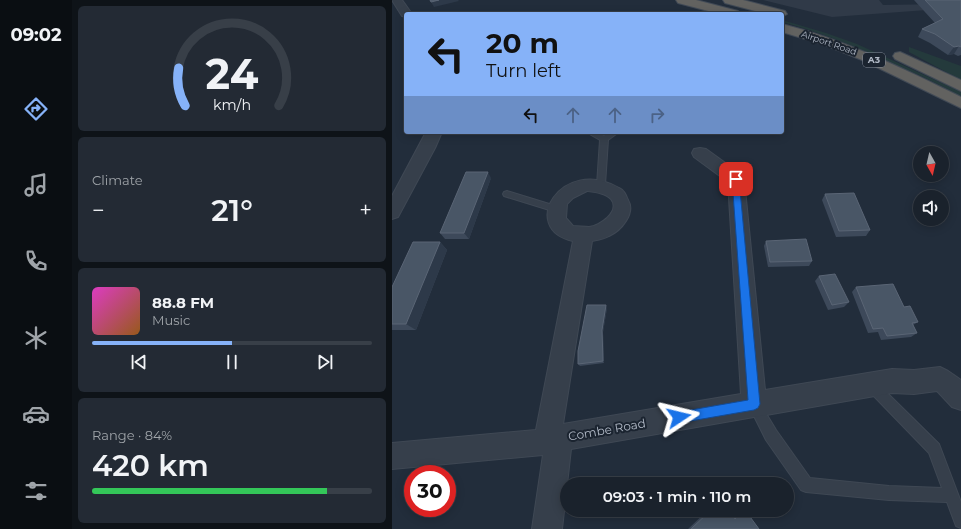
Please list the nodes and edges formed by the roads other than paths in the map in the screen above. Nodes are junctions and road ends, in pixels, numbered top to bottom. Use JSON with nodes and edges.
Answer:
{"nodes":[{"id":1,"x":397,"y":0,"type":"edge"},
{"id":2,"x":682,"y":0,"type":"edge"},
{"id":3,"x":729,"y":0,"type":"edge"},
{"id":4,"x":405,"y":12,"type":"edge"},
{"id":5,"x":727,"y":12,"type":"edge"},
{"id":6,"x":774,"y":12,"type":"edge"},
{"id":7,"x":784,"y":15,"type":"edge"},
{"id":8,"x":796,"y":18,"type":"dead end"},
{"id":9,"x":784,"y":29,"type":"edge"},
{"id":10,"x":888,"y":51,"type":"dead end"},
{"id":11,"x":961,"y":86,"type":"edge"},
{"id":12,"x":961,"y":103,"type":"edge"},
{"id":13,"x":433,"y":134,"type":"edge"},
{"id":14,"x":594,"y":134,"type":"edge"},
{"id":15,"x":612,"y":134,"type":"edge"},
{"id":16,"x":604,"y":139,"type":"junction"},
{"id":17,"x":700,"y":153,"type":"dead end"},
{"id":18,"x":601,"y":185,"type":"junction"},
{"id":19,"x":507,"y":194,"type":"dead end"},
{"id":20,"x":556,"y":209,"type":"junction"},
{"id":21,"x":392,"y":212,"type":"edge"},
{"id":22,"x":583,"y":236,"type":"junction"},
{"id":23,"x":871,"y":385,"type":"junction"},
{"id":24,"x":961,"y":398,"type":"edge"},
{"id":25,"x":754,"y":404,"type":"junction"},
{"id":26,"x":553,"y":440,"type":"junction"},
{"id":27,"x":392,"y":456,"type":"edge"},
{"id":28,"x":951,"y":495,"type":"junction"},
{"id":29,"x":961,"y":521,"type":"edge"},
{"id":30,"x":547,"y":529,"type":"edge"}],
"edges":[{"from":1,"to":4,"type":"street"},
{"from":2,"to":5,"type":"highway"},
{"from":3,"to":6,"type":"highway","name":"Airport Road"},
{"from":7,"to":8,"type":"highway","name":"Airport Road"},
{"from":9,"to":12,"type":"highway","name":"Airport Road","number":"A3"},
{"from":10,"to":11,"type":"highway","number":"A3"},
{"from":13,"to":21,"type":"street"},
{"from":14,"to":16,"type":"lane"},
{"from":15,"to":16,"type":"lane"},
{"from":16,"to":18,"type":"lane"},
{"from":17,"to":25,"type":"street"},
{"from":18,"to":20,"type":"street"},
{"from":18,"to":22,"type":"street"},
{"from":19,"to":20,"type":"lane"},
{"from":20,"to":22,"type":"street"},
{"from":22,"to":26,"type":"street"},
{"from":23,"to":24,"type":"street","name":"Combe Road"},
{"from":23,"to":25,"type":"street","name":"Combe Road"},
{"from":23,"to":28,"type":"lane"},
{"from":25,"to":26,"type":"street","name":"Combe Road"},
{"from":25,"to":28,"type":"lane"},
{"from":26,"to":27,"type":"street","name":"Combe Road"},
{"from":26,"to":30,"type":"street"},
{"from":28,"to":29,"type":"lane"}]}
